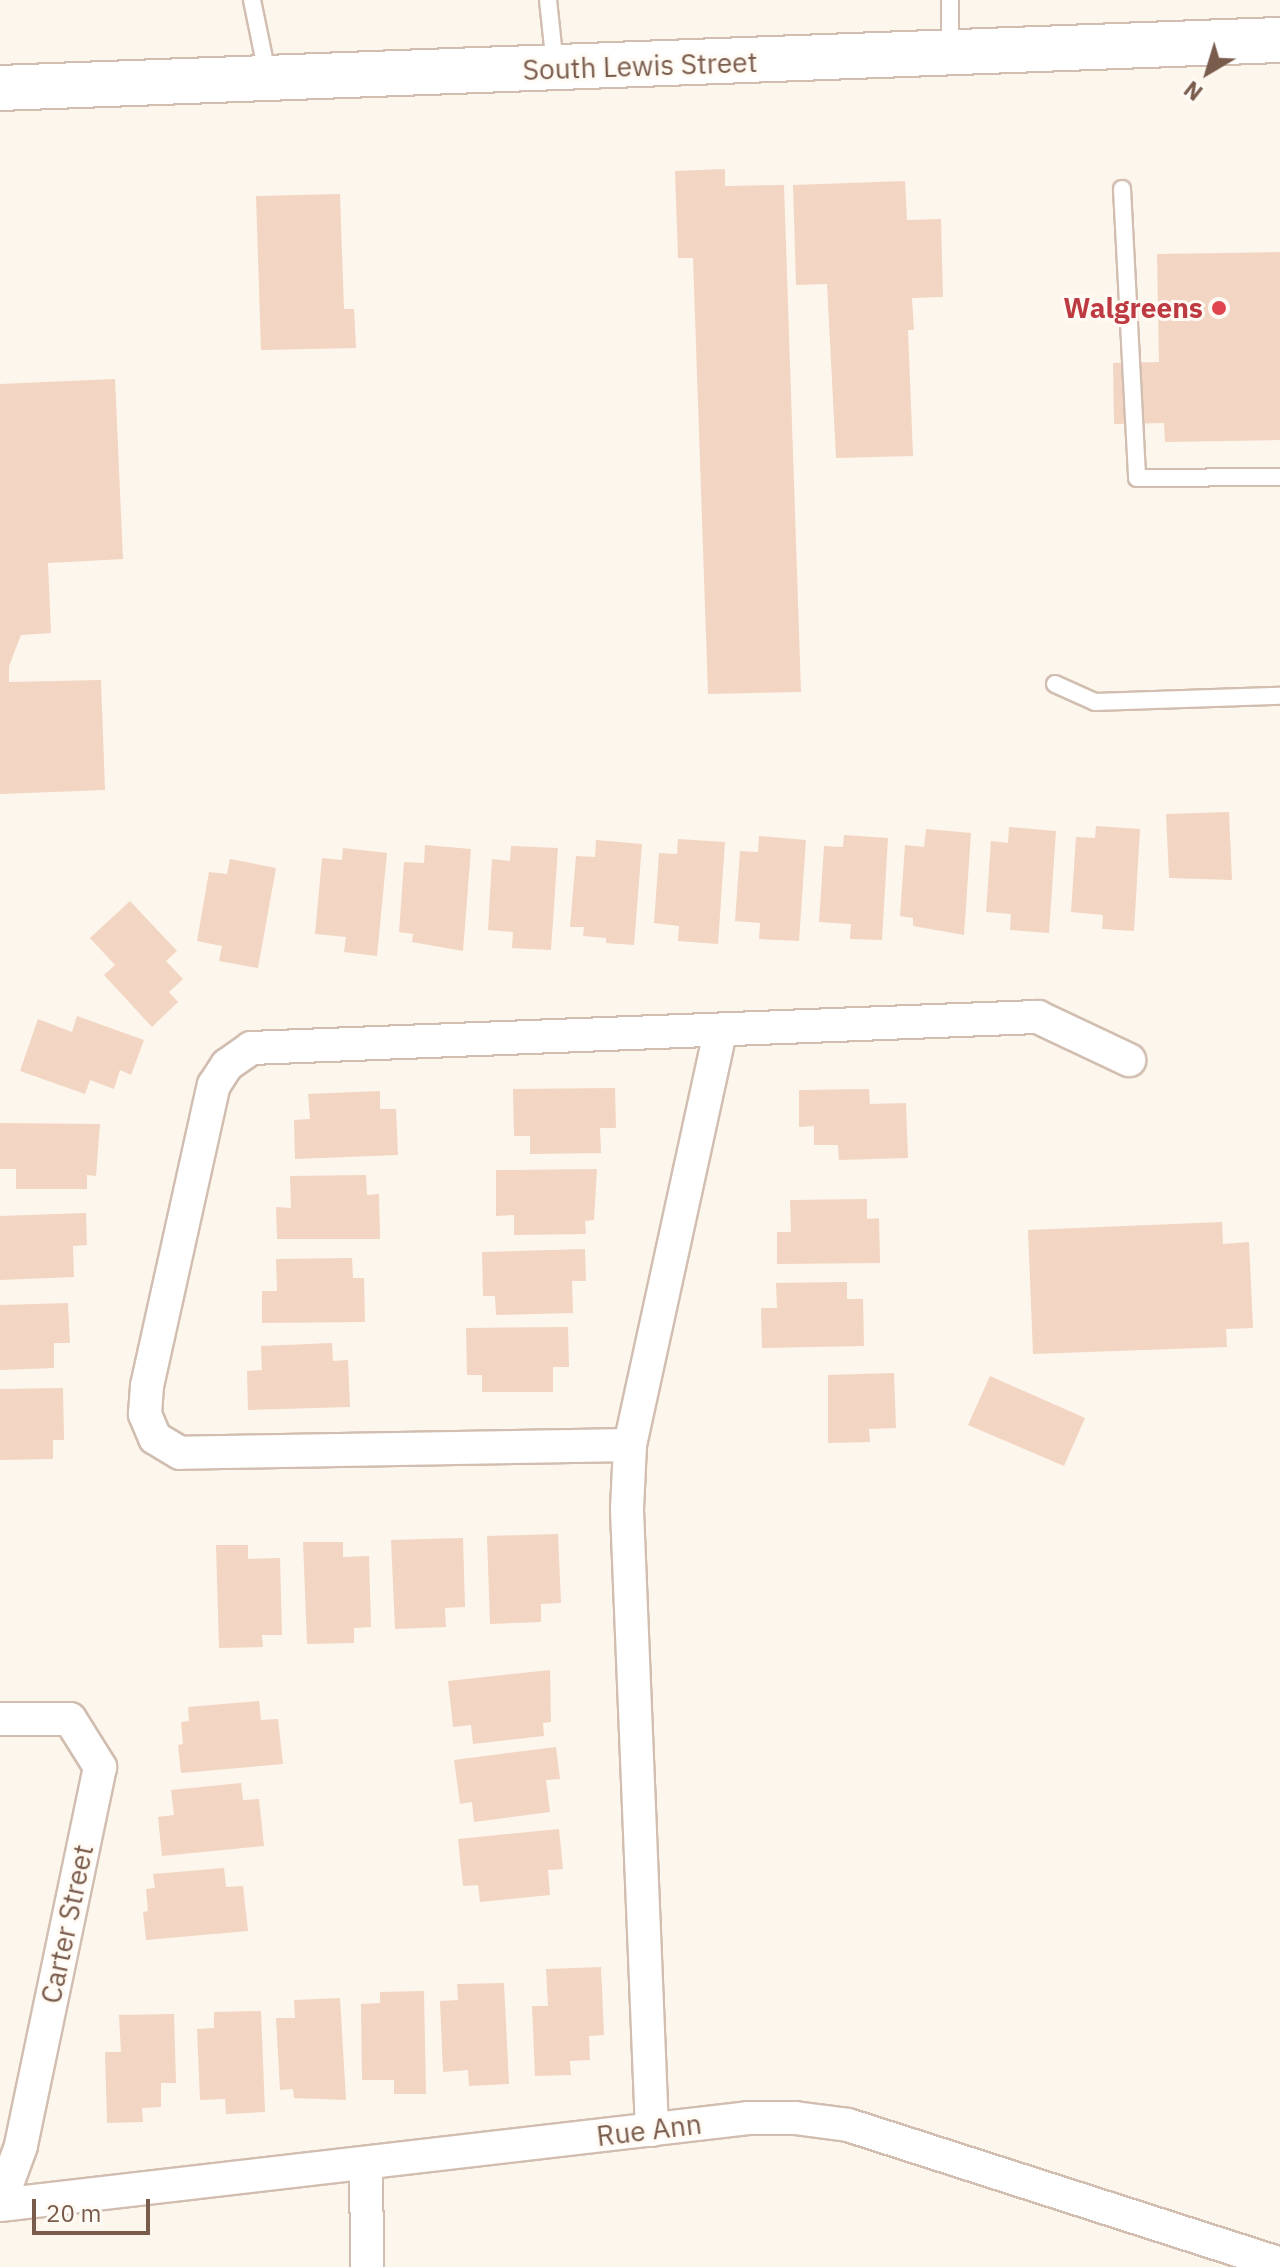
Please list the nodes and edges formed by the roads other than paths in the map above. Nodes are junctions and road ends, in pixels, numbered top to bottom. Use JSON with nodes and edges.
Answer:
{"nodes":[{"id":1,"x":252,"y":0,"type":"edge"},
{"id":2,"x":548,"y":0,"type":"edge"},
{"id":3,"x":950,"y":0,"type":"edge"},
{"id":4,"x":1280,"y":40,"type":"edge"},
{"id":5,"x":950,"y":55,"type":"junction"},
{"id":6,"x":555,"y":69,"type":"junction"},
{"id":7,"x":268,"y":79,"type":"junction"},
{"id":8,"x":0,"y":88,"type":"edge"},
{"id":9,"x":1122,"y":189,"type":"dead end"},
{"id":10,"x":1280,"y":477,"type":"edge"},
{"id":11,"x":1055,"y":684,"type":"dead end"},
{"id":12,"x":1280,"y":696,"type":"edge"},
{"id":13,"x":720,"y":1031,"type":"junction"},
{"id":14,"x":1129,"y":1060,"type":"dead end"},
{"id":15,"x":630,"y":1445,"type":"junction"},
{"id":16,"x":0,"y":1719,"type":"edge"},
{"id":17,"x":652,"y":2130,"type":"junction"},
{"id":18,"x":366,"y":2163,"type":"junction"},
{"id":19,"x":0,"y":2204,"type":"edge"},
{"id":20,"x":1280,"y":2264,"type":"edge"},
{"id":21,"x":367,"y":2267,"type":"edge"}],
"edges":[{"from":1,"to":7,"type":"lane"},
{"from":2,"to":6,"type":"lane"},
{"from":3,"to":5,"type":"lane"},
{"from":4,"to":5,"type":"main road","name":"South Lewis Street"},
{"from":5,"to":6,"type":"main road","name":"South Lewis Street"},
{"from":6,"to":7,"type":"main road","name":"South Lewis Street"},
{"from":7,"to":8,"type":"main road","name":"South Lewis Street"},
{"from":9,"to":10,"type":"lane"},
{"from":11,"to":12,"type":"lane"},
{"from":13,"to":14,"type":"street"},
{"from":13,"to":15,"type":"street"},
{"from":13,"to":15,"type":"street"},
{"from":15,"to":17,"type":"street"},
{"from":16,"to":19,"type":"street","name":"Carter Street"},
{"from":17,"to":18,"type":"street","name":"Rue Ann"},
{"from":17,"to":20,"type":"street","name":"Rue Ann"},
{"from":18,"to":19,"type":"street","name":"Rue Ann"},
{"from":18,"to":21,"type":"street"}]}
